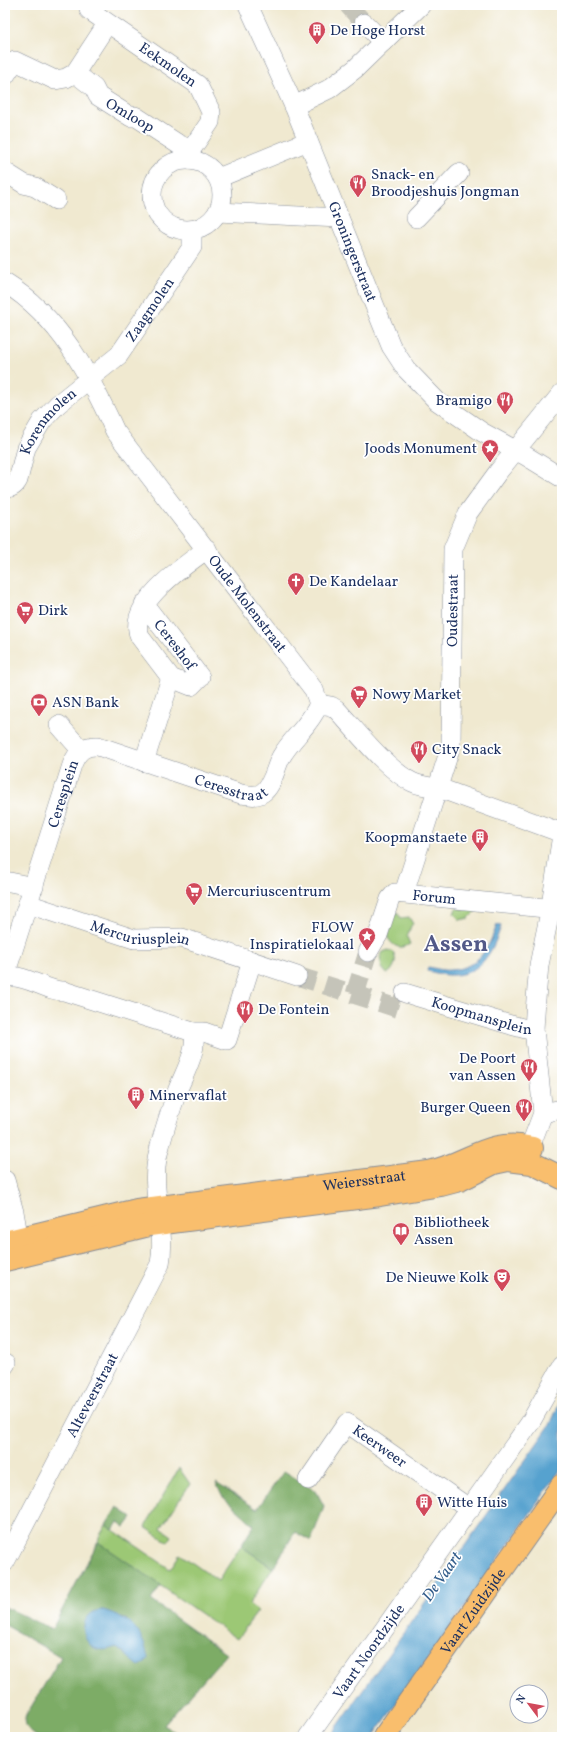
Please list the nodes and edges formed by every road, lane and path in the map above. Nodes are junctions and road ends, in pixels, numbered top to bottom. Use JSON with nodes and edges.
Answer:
{"nodes":[{"id":1,"x":248,"y":5,"type":"edge"},
{"id":2,"x":421,"y":5,"type":"edge"},
{"id":3,"x":89,"y":10,"type":"dead end"},
{"id":4,"x":364,"y":22,"type":"tunnel mouth"},
{"id":5,"x":107,"y":24,"type":"junction"},
{"id":6,"x":383,"y":42,"type":"junction"},
{"id":7,"x":75,"y":73,"type":"junction"},
{"id":8,"x":5,"y":76,"type":"edge"},
{"id":9,"x":294,"y":106,"type":"junction"},
{"id":10,"x":308,"y":141,"type":"junction"},
{"id":11,"x":190,"y":155,"type":"junction"},
{"id":12,"x":5,"y":172,"type":"edge"},
{"id":13,"x":458,"y":174,"type":"dead end"},
{"id":14,"x":218,"y":178,"type":"junction"},
{"id":15,"x":56,"y":200,"type":"dead end"},
{"id":16,"x":218,"y":212,"type":"junction"},
{"id":17,"x":339,"y":218,"type":"junction"},
{"id":18,"x":416,"y":218,"type":"dead end"},
{"id":19,"x":192,"y":231,"type":"junction"},
{"id":20,"x":5,"y":283,"type":"edge"},
{"id":21,"x":90,"y":380,"type":"junction"},
{"id":22,"x":562,"y":393,"type":"edge"},
{"id":23,"x":516,"y":450,"type":"junction"},
{"id":24,"x":562,"y":478,"type":"edge"},
{"id":25,"x":5,"y":488,"type":"edge"},
{"id":26,"x":206,"y":549,"type":"junction"},
{"id":27,"x":144,"y":604,"type":"junction"},
{"id":28,"x":171,"y":678,"type":"junction"},
{"id":29,"x":319,"y":704,"type":"junction"},
{"id":30,"x":59,"y":725,"type":"dead end"},
{"id":31,"x":81,"y":750,"type":"junction"},
{"id":32,"x":144,"y":762,"type":"junction"},
{"id":33,"x":439,"y":788,"type":"junction"},
{"id":34,"x":562,"y":834,"type":"edge"},
{"id":35,"x":5,"y":881,"type":"edge"},
{"id":36,"x":404,"y":893,"type":"junction"},
{"id":37,"x":31,"y":896,"type":"junction"},
{"id":38,"x":556,"y":907,"type":"edge"},
{"id":39,"x":368,"y":952,"type":"tunnel mouth"},
{"id":40,"x":252,"y":961,"type":"junction"},
{"id":41,"x":296,"y":976,"type":"tunnel mouth"},
{"id":42,"x":6,"y":977,"type":"edge"},
{"id":43,"x":405,"y":993,"type":"dead end"},
{"id":44,"x":534,"y":1029,"type":"junction"},
{"id":45,"x":194,"y":1032,"type":"junction"},
{"id":46,"x":562,"y":1109,"type":"edge"},
{"id":47,"x":543,"y":1113,"type":"junction"},
{"id":48,"x":528,"y":1154,"type":"junction"},
{"id":49,"x":562,"y":1162,"type":"edge"},
{"id":50,"x":562,"y":1178,"type":"edge"},
{"id":51,"x":5,"y":1180,"type":"edge"},
{"id":52,"x":159,"y":1215,"type":"junction"},
{"id":53,"x":13,"y":1249,"type":"edge"},
{"id":54,"x":562,"y":1366,"type":"edge"},
{"id":55,"x":308,"y":1480,"type":"dead end"},
{"id":56,"x":562,"y":1485,"type":"edge"},
{"id":57,"x":470,"y":1509,"type":"junction"},
{"id":58,"x":5,"y":1562,"type":"edge"},
{"id":59,"x":308,"y":1737,"type":"edge"},
{"id":60,"x":384,"y":1737,"type":"edge"}],
"edges":[{"from":1,"to":9,"type":"street","name":"Groningerstraat"},
{"from":2,"to":6,"type":"street"},
{"from":3,"to":5,"type":"street","name":"Eekmolen"},
{"from":4,"to":6,"type":"street"},
{"from":5,"to":7,"type":"street"},
{"from":5,"to":11,"type":"street","name":"Eekmolen"},
{"from":6,"to":9,"type":"street"},
{"from":7,"to":8,"type":"street"},
{"from":7,"to":11,"type":"street","name":"Omloop"},
{"from":9,"to":10,"type":"street","name":"Groningerstraat"},
{"from":10,"to":14,"type":"street"},
{"from":10,"to":17,"type":"street","name":"Groningerstraat"},
{"from":11,"to":14,"type":"street"},
{"from":11,"to":19,"type":"street"},
{"from":12,"to":15,"type":"street"},
{"from":13,"to":18,"type":"street"},
{"from":14,"to":16,"type":"street"},
{"from":16,"to":17,"type":"street"},
{"from":16,"to":19,"type":"street"},
{"from":17,"to":23,"type":"street","name":"Groningerstraat"},
{"from":19,"to":21,"type":"street","name":"Zaagmolen"},
{"from":20,"to":21,"type":"street","name":"Oude Molenstraat"},
{"from":21,"to":25,"type":"street","name":"Korenmolen"},
{"from":21,"to":26,"type":"street","name":"Oude Molenstraat"},
{"from":22,"to":23,"type":"street","name":"Oudestraat"},
{"from":23,"to":24,"type":"street","name":"Groningerstraat"},
{"from":23,"to":33,"type":"street","name":"Oudestraat"},
{"from":26,"to":27,"type":"street","name":"Cereshof"},
{"from":26,"to":29,"type":"street","name":"Oude Molenstraat"},
{"from":27,"to":28,"type":"street","name":"Cereshof"},
{"from":27,"to":28,"type":"street","name":"Cereshof"},
{"from":28,"to":32,"type":"street","name":"Cereshof"},
{"from":29,"to":32,"type":"street","name":"Ceresstraat"},
{"from":29,"to":33,"type":"street"},
{"from":30,"to":31,"type":"street"},
{"from":31,"to":32,"type":"street","name":"Ceresplein"},
{"from":31,"to":37,"type":"street","name":"Ceresplein"},
{"from":33,"to":34,"type":"street"},
{"from":33,"to":36,"type":"street","name":"Forum"},
{"from":34,"to":38,"type":"street","name":"Koopmansplein"},
{"from":35,"to":37,"type":"street","name":"Mercuriusplein"},
{"from":36,"to":38,"type":"street","name":"Forum"},
{"from":36,"to":39,"type":"street"},
{"from":37,"to":40,"type":"street","name":"Mercuriusplein"},
{"from":37,"to":42,"type":"street","name":"Ceresplein"},
{"from":38,"to":44,"type":"street","name":"Koopmansplein"},
{"from":40,"to":41,"type":"street","name":"Mercuriusplein"},
{"from":40,"to":45,"type":"street"},
{"from":42,"to":45,"type":"street"},
{"from":43,"to":44,"type":"street","name":"Koopmansplein"},
{"from":44,"to":47,"type":"street"},
{"from":45,"to":52,"type":"street"},
{"from":46,"to":47,"type":"street"},
{"from":47,"to":48,"type":"street"},
{"from":48,"to":49,"type":"main road","name":"Weiersstraat"},
{"from":48,"to":50,"type":"main road","name":"Weiersstraat"},
{"from":48,"to":52,"type":"main road","name":"Weiersstraat"},
{"from":51,"to":53,"type":"street"},
{"from":52,"to":53,"type":"main road","name":"Weiersstraat"},
{"from":52,"to":58,"type":"street","name":"Alteveerstraat"},
{"from":54,"to":57,"type":"street","name":"Vaart Noordzijde"},
{"from":55,"to":57,"type":"street","name":"Keerweer"},
{"from":56,"to":60,"type":"main road","name":"Vaart Zuidzijde"},
{"from":57,"to":59,"type":"street","name":"Vaart Noordzijde"}]}
